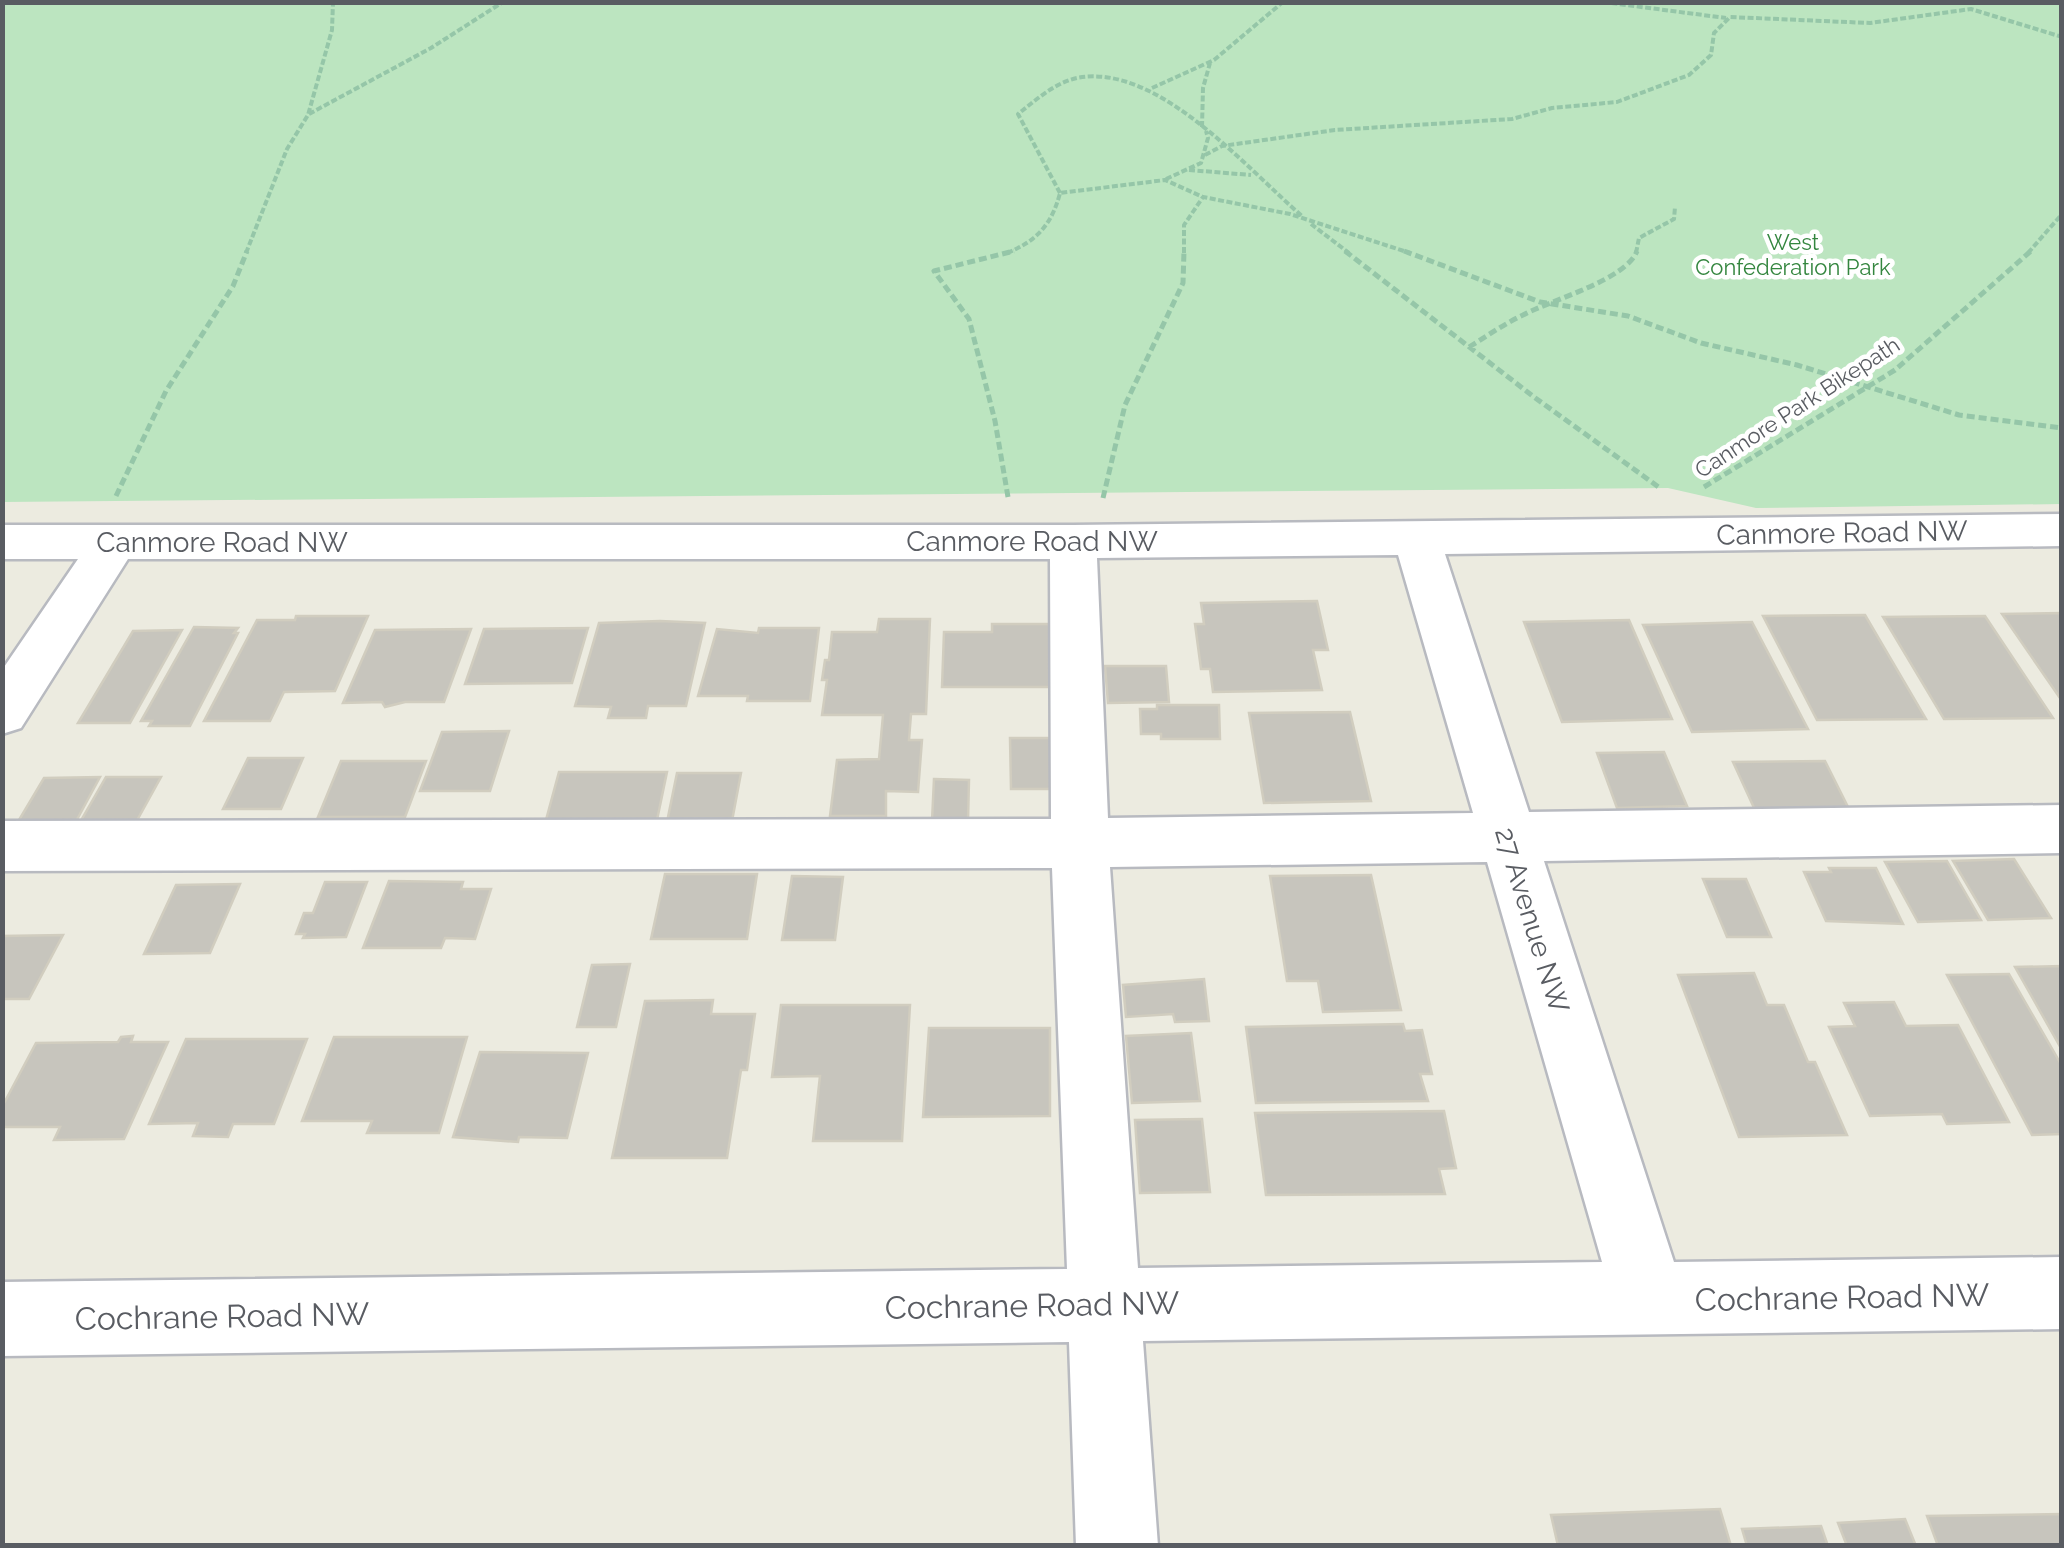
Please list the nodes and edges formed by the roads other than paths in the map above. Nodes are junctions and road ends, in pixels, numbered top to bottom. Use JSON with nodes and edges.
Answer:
{"nodes":[{"id":1,"x":1087,"y":525,"type":"junction"},
{"id":2,"x":2062,"y":530,"type":"edge"},
{"id":3,"x":1417,"y":539,"type":"junction"},
{"id":4,"x":2,"y":542,"type":"edge"},
{"id":5,"x":102,"y":542,"type":"junction"},
{"id":6,"x":2,"y":713,"type":"edge"},
{"id":7,"x":2062,"y":829,"type":"edge"},
{"id":8,"x":1506,"y":835,"type":"junction"},
{"id":9,"x":1080,"y":843,"type":"junction"},
{"id":10,"x":2,"y":846,"type":"edge"},
{"id":11,"x":2062,"y":1292,"type":"edge"},
{"id":12,"x":1650,"y":1300,"type":"junction"},
{"id":13,"x":1106,"y":1303,"type":"junction"},
{"id":14,"x":2,"y":1319,"type":"edge"},
{"id":15,"x":1117,"y":1546,"type":"edge"}],
"edges":[{"from":1,"to":3,"type":"street","name":"Canmore Road NW"},
{"from":1,"to":5,"type":"street","name":"Canmore Road NW"},
{"from":1,"to":9,"type":"street"},
{"from":2,"to":3,"type":"street","name":"Canmore Road NW"},
{"from":3,"to":8,"type":"street","name":"27 Avenue NW"},
{"from":4,"to":5,"type":"street","name":"Canmore Road NW"},
{"from":5,"to":6,"type":"street"},
{"from":7,"to":8,"type":"street"},
{"from":8,"to":9,"type":"street"},
{"from":8,"to":12,"type":"street","name":"27 Avenue NW"},
{"from":9,"to":10,"type":"street"},
{"from":9,"to":13,"type":"street"},
{"from":11,"to":12,"type":"street","name":"Cochrane Road NW"},
{"from":12,"to":13,"type":"street","name":"Cochrane Road NW"},
{"from":13,"to":14,"type":"street","name":"Cochrane Road NW"},
{"from":13,"to":15,"type":"street"}]}
